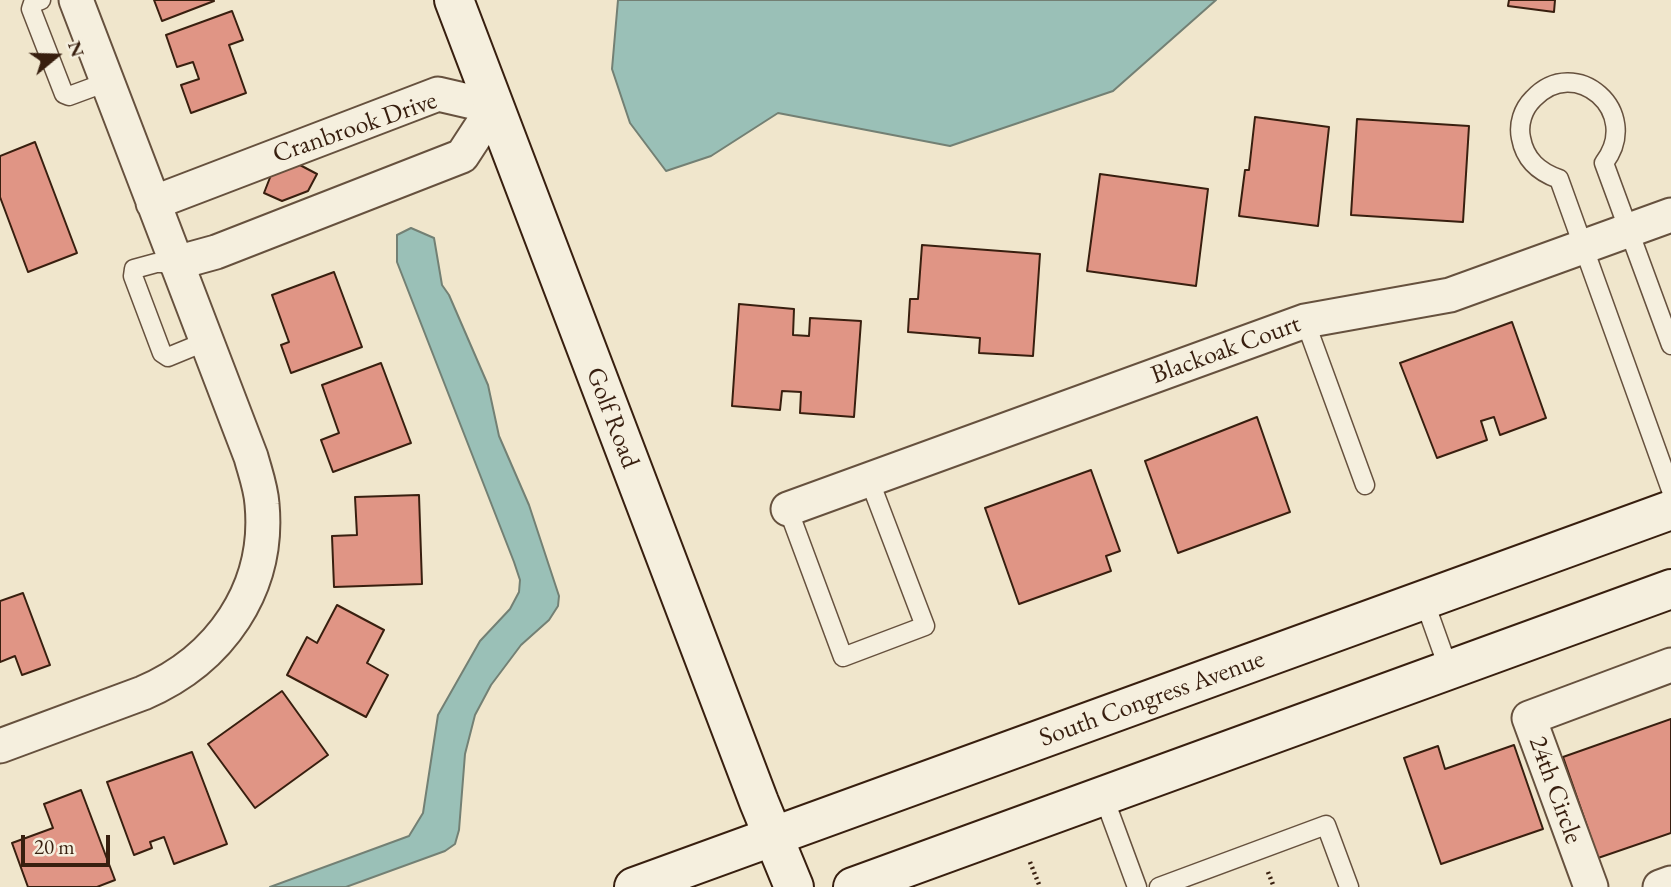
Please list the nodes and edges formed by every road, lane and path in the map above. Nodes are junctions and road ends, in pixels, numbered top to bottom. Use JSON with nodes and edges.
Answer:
{"nodes":[{"id":1,"x":41,"y":0,"type":"edge"},
{"id":2,"x":76,"y":0,"type":"edge"},
{"id":3,"x":454,"y":0,"type":"edge"},
{"id":4,"x":107,"y":82,"type":"junction"},
{"id":5,"x":494,"y":107,"type":"junction"},
{"id":6,"x":153,"y":203,"type":"junction"},
{"id":7,"x":1671,"y":215,"type":"edge"},
{"id":8,"x":1629,"y":229,"type":"junction"},
{"id":9,"x":1583,"y":246,"type":"junction"},
{"id":10,"x":176,"y":263,"type":"junction"},
{"id":11,"x":1305,"y":321,"type":"junction"},
{"id":12,"x":207,"y":341,"type":"junction"},
{"id":13,"x":1671,"y":345,"type":"edge"},
{"id":14,"x":869,"y":479,"type":"junction"},
{"id":15,"x":1365,"y":485,"type":"dead end"},
{"id":16,"x":1671,"y":491,"type":"edge"},
{"id":17,"x":788,"y":509,"type":"joint"},
{"id":18,"x":1671,"y":510,"type":"edge"},
{"id":19,"x":1671,"y":589,"type":"edge"},
{"id":20,"x":1424,"y":600,"type":"junction"},
{"id":21,"x":1671,"y":665,"type":"edge"},
{"id":22,"x":1448,"y":670,"type":"junction"},
{"id":23,"x":0,"y":746,"type":"edge"},
{"id":24,"x":1103,"y":795,"type":"junction"},
{"id":25,"x":773,"y":836,"type":"junction"},
{"id":26,"x":1030,"y":862,"type":"dead end"},
{"id":27,"x":1266,"y":867,"type":"dead end"},
{"id":28,"x":1671,"y":883,"type":"edge"},
{"id":29,"x":634,"y":887,"type":"edge"},
{"id":30,"x":794,"y":887,"type":"edge"},
{"id":31,"x":853,"y":887,"type":"edge"},
{"id":32,"x":1040,"y":887,"type":"edge"},
{"id":33,"x":1137,"y":887,"type":"edge"},
{"id":34,"x":1159,"y":887,"type":"edge"},
{"id":35,"x":1274,"y":887,"type":"edge"},
{"id":36,"x":1349,"y":887,"type":"edge"},
{"id":37,"x":1591,"y":887,"type":"edge"},
{"id":38,"x":1660,"y":887,"type":"edge"}],
"edges":[{"from":1,"to":4,"type":"lane"},
{"from":2,"to":4,"type":"street"},
{"from":3,"to":5,"type":"main road","name":"Golf Road"},
{"from":4,"to":6,"type":"street"},
{"from":5,"to":6,"type":"street","name":"Cranbrook Drive"},
{"from":5,"to":10,"type":"street"},
{"from":5,"to":25,"type":"main road","name":"Golf Road"},
{"from":6,"to":10,"type":"street"},
{"from":7,"to":8,"type":"street","name":"Blackoak Court"},
{"from":8,"to":9,"type":"street","name":"Blackoak Court"},
{"from":8,"to":9,"type":"lane"},
{"from":8,"to":13,"type":"lane"},
{"from":9,"to":11,"type":"street","name":"Blackoak Court"},
{"from":9,"to":16,"type":"lane"},
{"from":10,"to":12,"type":"street"},
{"from":10,"to":12,"type":"lane"},
{"from":11,"to":14,"type":"street","name":"Blackoak Court"},
{"from":11,"to":15,"type":"lane"},
{"from":12,"to":23,"type":"street"},
{"from":14,"to":17,"type":"street","name":"Blackoak Court"},
{"from":14,"to":17,"type":"lane"},
{"from":18,"to":20,"type":"main road","name":"South Congress Avenue"},
{"from":19,"to":22,"type":"main road"},
{"from":20,"to":22,"type":"lane"},
{"from":20,"to":25,"type":"main road","name":"South Congress Avenue"},
{"from":21,"to":37,"type":"street","name":"24th Circle"},
{"from":22,"to":24,"type":"main road"},
{"from":24,"to":31,"type":"main road"},
{"from":24,"to":33,"type":"lane"},
{"from":25,"to":29,"type":"main road","name":"South Congress Avenue"},
{"from":25,"to":30,"type":"main road","name":"Golf Road"},
{"from":26,"to":32,"type":"path"},
{"from":27,"to":35,"type":"path"},
{"from":28,"to":38,"type":"street"},
{"from":34,"to":36,"type":"lane"}]}
